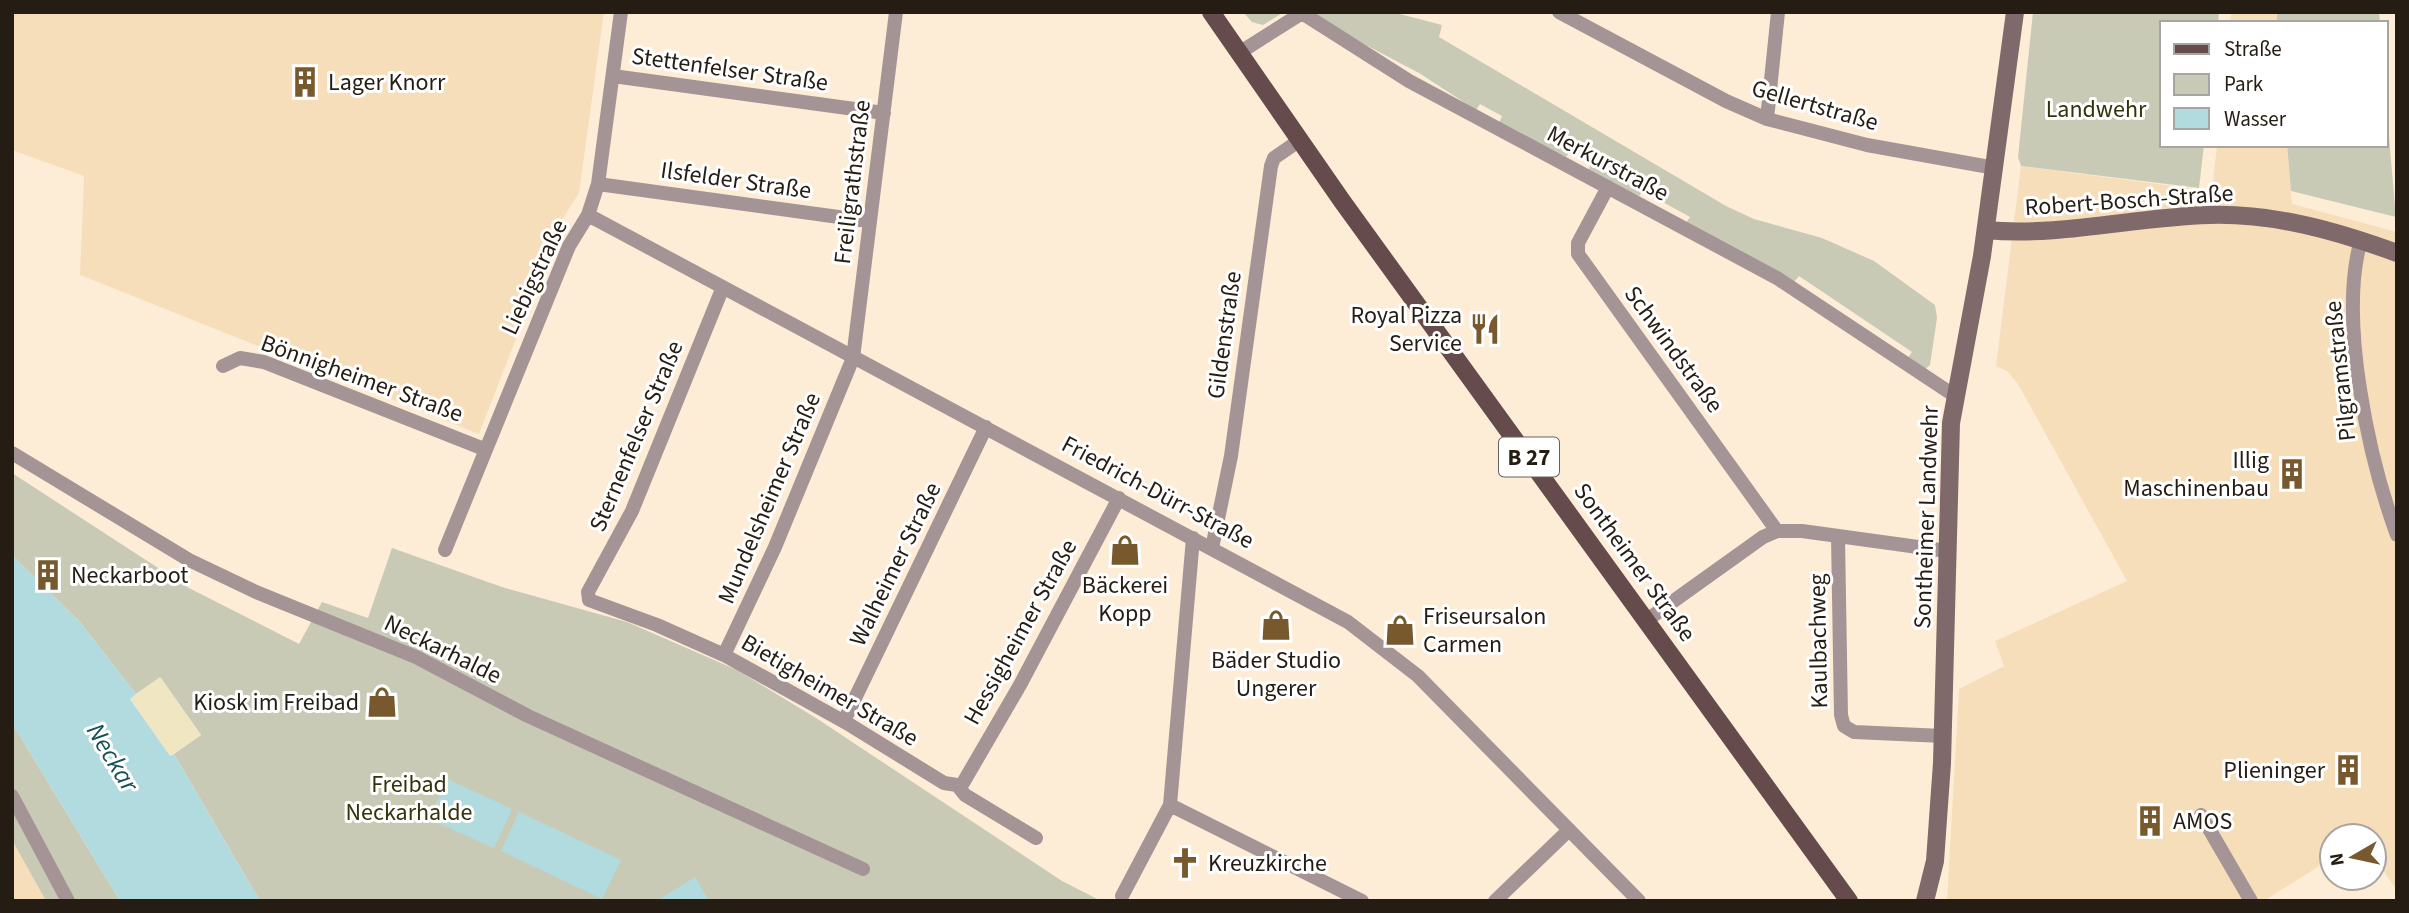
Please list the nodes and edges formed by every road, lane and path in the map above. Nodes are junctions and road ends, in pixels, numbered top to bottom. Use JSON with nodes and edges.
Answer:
{"nodes":[{"id":1,"x":621,"y":12,"type":"edge"},
{"id":2,"x":896,"y":12,"type":"edge"},
{"id":3,"x":1211,"y":12,"type":"edge"},
{"id":4,"x":1559,"y":12,"type":"edge"},
{"id":5,"x":1778,"y":12,"type":"edge"},
{"id":6,"x":2015,"y":12,"type":"edge"},
{"id":7,"x":1302,"y":13,"type":"edge"},
{"id":8,"x":1239,"y":53,"type":"junction"},
{"id":9,"x":613,"y":76,"type":"junction"},
{"id":10,"x":884,"y":113,"type":"junction"},
{"id":11,"x":1767,"y":119,"type":"junction"},
{"id":12,"x":1300,"y":140,"type":"junction"},
{"id":13,"x":1995,"y":168,"type":"junction"},
{"id":14,"x":598,"y":184,"type":"junction"},
{"id":15,"x":1608,"y":187,"type":"junction"},
{"id":16,"x":588,"y":215,"type":"junction"},
{"id":17,"x":868,"y":221,"type":"junction"},
{"id":18,"x":1986,"y":230,"type":"junction"},
{"id":19,"x":2361,"y":240,"type":"junction"},
{"id":20,"x":2397,"y":253,"type":"edge"},
{"id":21,"x":723,"y":287,"type":"junction"},
{"id":22,"x":853,"y":358,"type":"junction"},
{"id":23,"x":223,"y":366,"type":"dead end"},
{"id":24,"x":1955,"y":396,"type":"junction"},
{"id":25,"x":986,"y":427,"type":"junction"},
{"id":26,"x":484,"y":449,"type":"junction"},
{"id":27,"x":12,"y":453,"type":"edge"},
{"id":28,"x":1119,"y":498,"type":"junction"},
{"id":29,"x":1777,"y":531,"type":"junction"},
{"id":30,"x":2397,"y":536,"type":"edge"},
{"id":31,"x":1838,"y":537,"type":"junction"},
{"id":32,"x":1193,"y":538,"type":"junction"},
{"id":33,"x":1212,"y":548,"type":"junction"},
{"id":34,"x":445,"y":550,"type":"dead end"},
{"id":35,"x":1947,"y":551,"type":"junction"},
{"id":36,"x":589,"y":600,"type":"joint"},
{"id":37,"x":1647,"y":620,"type":"junction"},
{"id":38,"x":724,"y":655,"type":"junction"},
{"id":39,"x":845,"y":721,"type":"junction"},
{"id":40,"x":1943,"y":736,"type":"junction"},
{"id":41,"x":957,"y":785,"type":"junction"},
{"id":42,"x":12,"y":796,"type":"edge"},
{"id":43,"x":1170,"y":805,"type":"junction"},
{"id":44,"x":2201,"y":815,"type":"dead end"},
{"id":45,"x":1568,"y":831,"type":"junction"},
{"id":46,"x":1036,"y":838,"type":"dead end"},
{"id":47,"x":863,"y":869,"type":"dead end"},
{"id":48,"x":1122,"y":896,"type":"dead end"},
{"id":49,"x":68,"y":901,"type":"edge"},
{"id":50,"x":1362,"y":901,"type":"edge"},
{"id":51,"x":1495,"y":901,"type":"edge"},
{"id":52,"x":1639,"y":901,"type":"edge"},
{"id":53,"x":1849,"y":901,"type":"edge"},
{"id":54,"x":1925,"y":901,"type":"edge"},
{"id":55,"x":2251,"y":901,"type":"edge"}],
"edges":[{"from":1,"to":9,"type":"street","name":"Liebigstraße"},
{"from":2,"to":10,"type":"street","name":"Freiligrathstraße"},
{"from":3,"to":8,"type":"main road","name":"Sontheimer Straße","number":"B 27"},
{"from":4,"to":11,"type":"street","name":"Gellertstraße"},
{"from":5,"to":11,"type":"street"},
{"from":6,"to":13,"type":"street","name":"Sontheimer Landwehr"},
{"from":7,"to":8,"type":"street","name":"Merkurstraße"},
{"from":7,"to":15,"type":"street","name":"Merkurstraße"},
{"from":8,"to":12,"type":"main road","name":"Sontheimer Straße","number":"B 27"},
{"from":9,"to":10,"type":"street","name":"Stettenfelser Straße"},
{"from":9,"to":14,"type":"street","name":"Liebigstraße"},
{"from":10,"to":17,"type":"street","name":"Freiligrathstraße"},
{"from":11,"to":13,"type":"street","name":"Gellertstraße"},
{"from":12,"to":33,"type":"street","name":"Gildenstraße"},
{"from":12,"to":37,"type":"main road","name":"Sontheimer Straße","number":"B 27"},
{"from":13,"to":18,"type":"street","name":"Sontheimer Landwehr"},
{"from":14,"to":16,"type":"street","name":"Liebigstraße"},
{"from":14,"to":17,"type":"street","name":"Ilsfelder Straße"},
{"from":15,"to":24,"type":"street","name":"Merkurstraße"},
{"from":15,"to":29,"type":"street","name":"Schwindstraße"},
{"from":16,"to":21,"type":"street","name":"Friedrich-Dürr-Straße"},
{"from":16,"to":26,"type":"street","name":"Liebigstraße"},
{"from":17,"to":22,"type":"street","name":"Freiligrathstraße"},
{"from":18,"to":19,"type":"street","name":"Robert-Bosch-Straße"},
{"from":18,"to":24,"type":"street","name":"Sontheimer Landwehr"},
{"from":19,"to":20,"type":"street","name":"Robert-Bosch-Straße"},
{"from":19,"to":30,"type":"street","name":"Pilgramstraße"},
{"from":21,"to":22,"type":"street","name":"Friedrich-Dürr-Straße"},
{"from":21,"to":36,"type":"street","name":"Sternenfelser Straße"},
{"from":22,"to":25,"type":"street","name":"Friedrich-Dürr-Straße"},
{"from":22,"to":38,"type":"street","name":"Mundelsheimer Straße"},
{"from":23,"to":26,"type":"street","name":"Bönnigheimer Straße"},
{"from":24,"to":35,"type":"street","name":"Sontheimer Landwehr"},
{"from":25,"to":28,"type":"street","name":"Friedrich-Dürr-Straße"},
{"from":25,"to":39,"type":"street","name":"Walheimer Straße"},
{"from":26,"to":34,"type":"street","name":"Liebigstraße"},
{"from":27,"to":47,"type":"street","name":"Neckarhalde"},
{"from":28,"to":32,"type":"street","name":"Friedrich-Dürr-Straße"},
{"from":28,"to":41,"type":"street","name":"Hessigheimer Straße"},
{"from":29,"to":31,"type":"street"},
{"from":29,"to":37,"type":"street"},
{"from":31,"to":35,"type":"street"},
{"from":31,"to":40,"type":"street","name":"Kaulbachweg"},
{"from":32,"to":33,"type":"street","name":"Friedrich-Dürr-Straße"},
{"from":32,"to":43,"type":"street"},
{"from":33,"to":45,"type":"street","name":"Friedrich-Dürr-Straße"},
{"from":35,"to":40,"type":"street","name":"Sontheimer Landwehr"},
{"from":36,"to":38,"type":"street","name":"Bietigheimer Straße"},
{"from":37,"to":53,"type":"main road","name":"Sontheimer Straße","number":"B 27"},
{"from":38,"to":39,"type":"street","name":"Bietigheimer Straße"},
{"from":39,"to":41,"type":"street","name":"Bietigheimer Straße"},
{"from":40,"to":54,"type":"street","name":"Sontheimer Landwehr"},
{"from":41,"to":46,"type":"street","name":"Bietigheimer Straße"},
{"from":42,"to":49,"type":"street"},
{"from":43,"to":48,"type":"street"},
{"from":43,"to":50,"type":"street"},
{"from":44,"to":55,"type":"street"},
{"from":45,"to":51,"type":"street"},
{"from":45,"to":52,"type":"street","name":"Friedrich-Dürr-Straße"}]}
